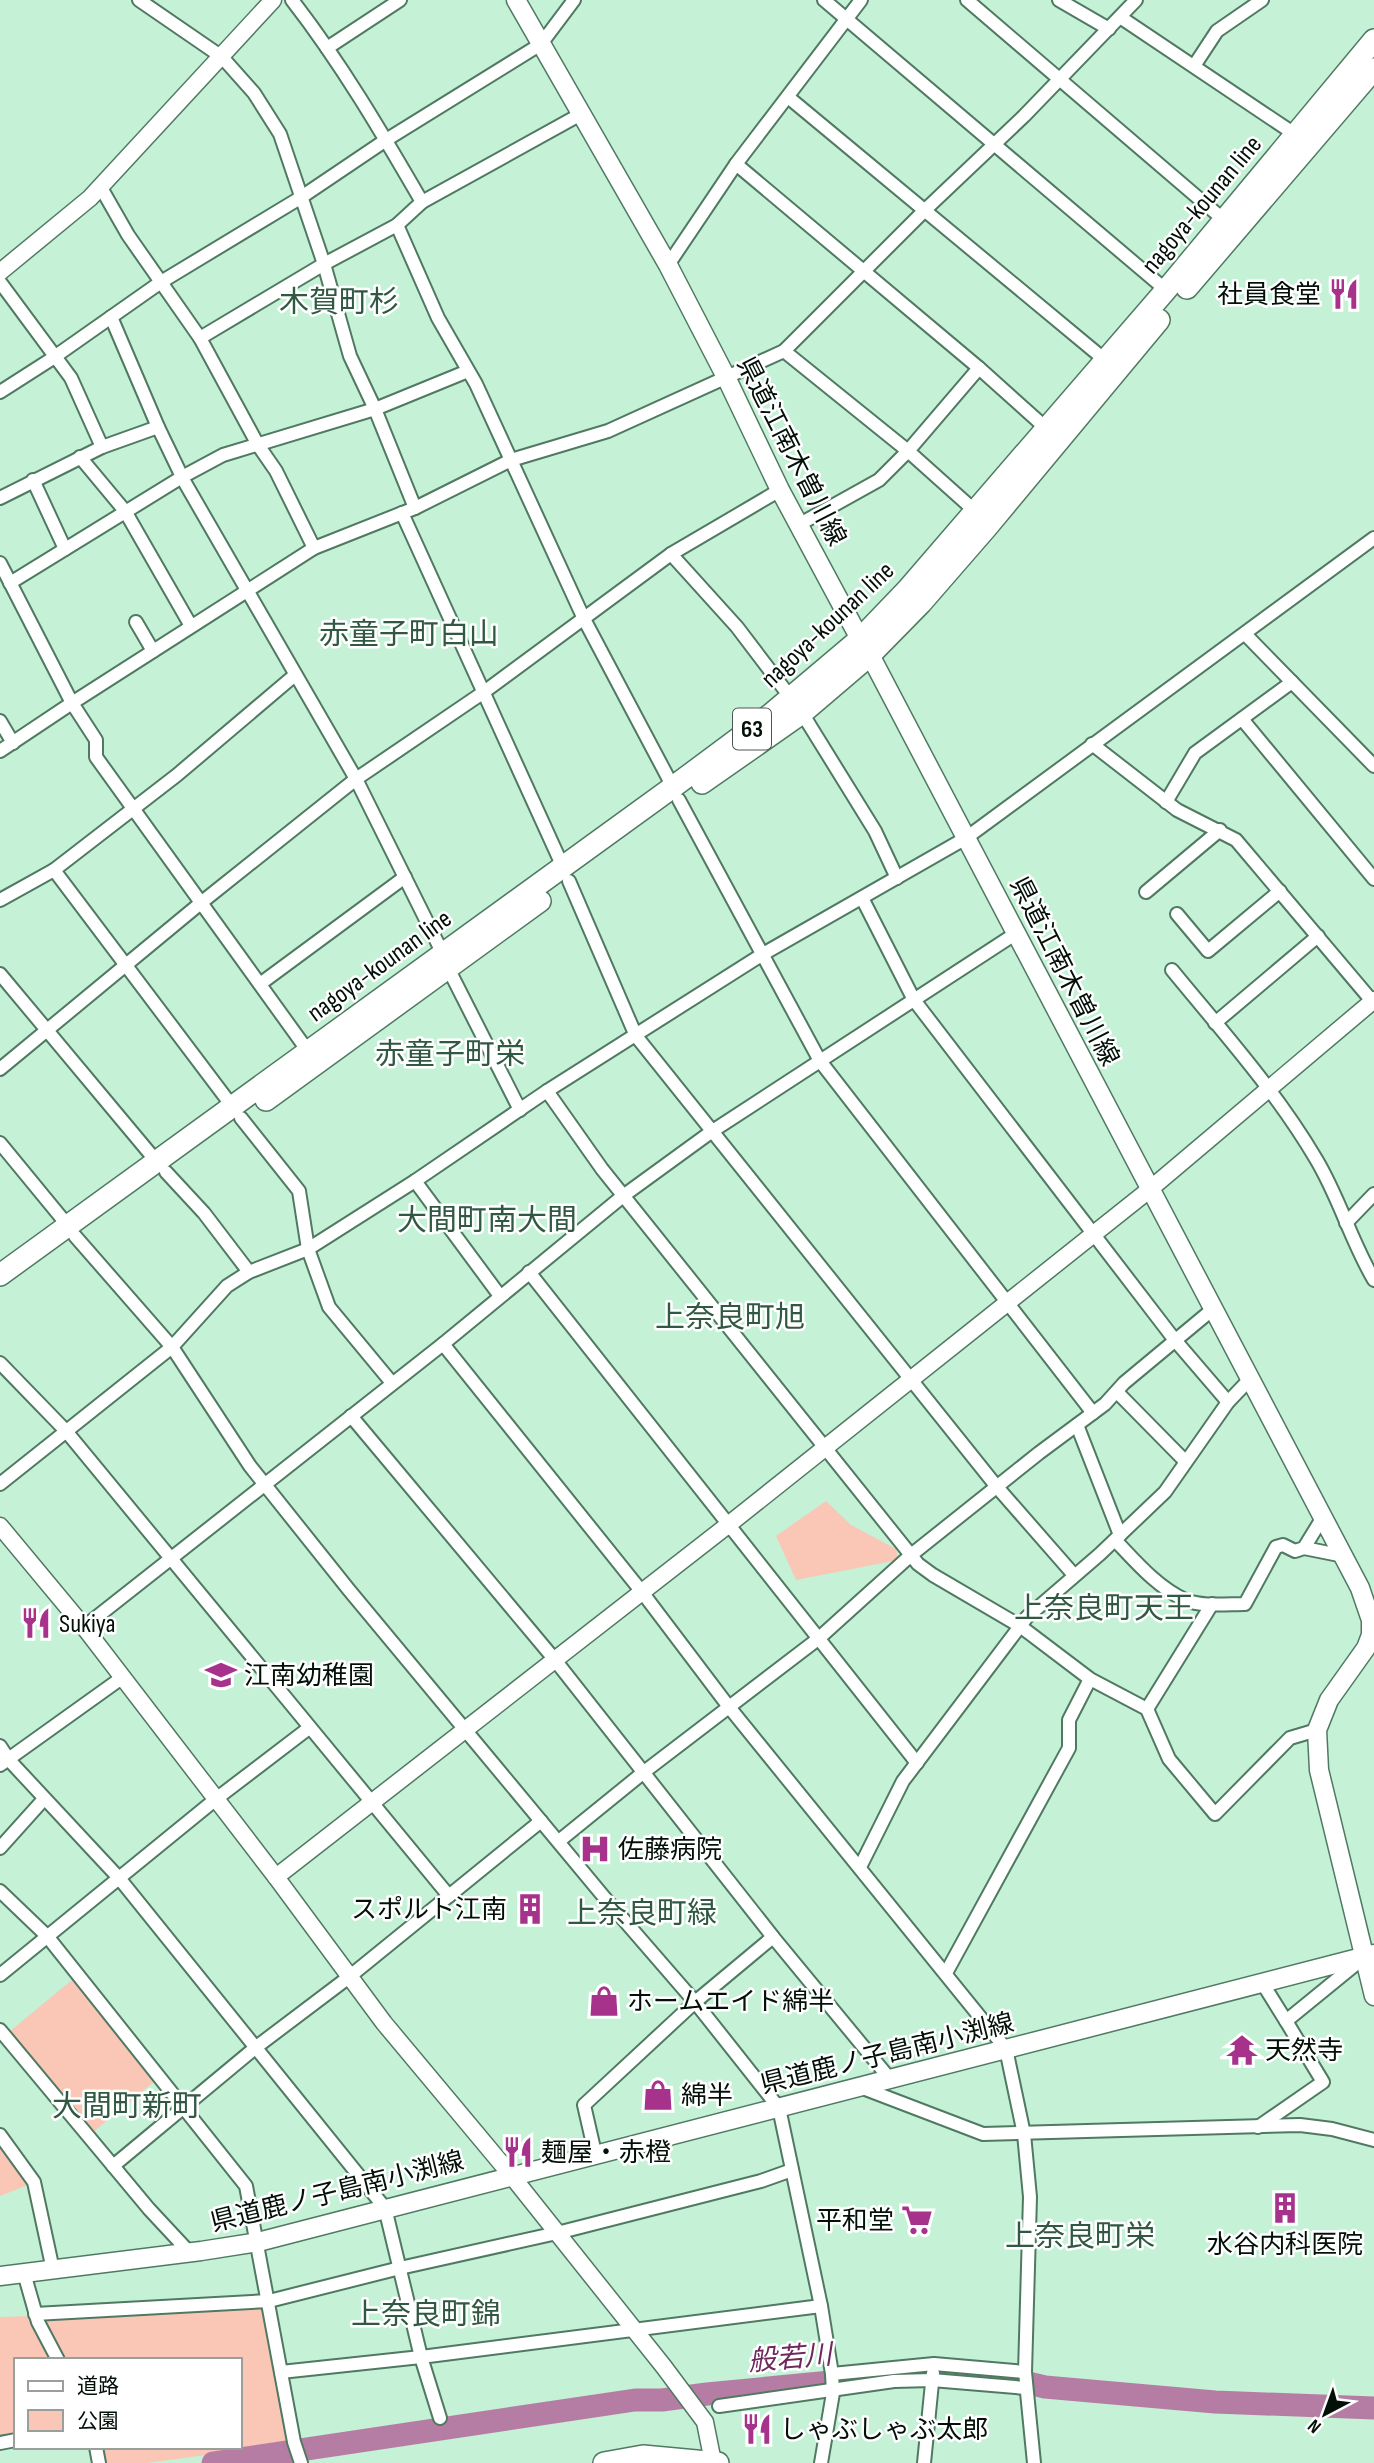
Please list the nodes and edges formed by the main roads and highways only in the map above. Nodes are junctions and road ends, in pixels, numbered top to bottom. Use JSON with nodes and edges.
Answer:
{"nodes":[{"id":1,"x":516,"y":0,"type":"edge"},
{"id":2,"x":1374,"y":40,"type":"edge"},
{"id":3,"x":1374,"y":69,"type":"edge"},
{"id":4,"x":865,"y":647,"type":"junction"},
{"id":5,"x":72,"y":1231,"type":"junction"},
{"id":6,"x":0,"y":1275,"type":"edge"},
{"id":7,"x":0,"y":1291,"type":"edge"},
{"id":8,"x":1373,"y":1631,"type":"edge"},
{"id":9,"x":1369,"y":1955,"type":"edge"},
{"id":10,"x":1374,"y":1996,"type":"edge"},
{"id":11,"x":0,"y":2276,"type":"edge"},
{"id":12,"x":716,"y":2462,"type":"edge"},
{"id":13,"x":604,"y":2463,"type":"edge"}],
"edges":[{"from":1,"to":4,"type":"main road","name":"県道江南木曽川線"},
{"from":2,"to":4,"type":"main road","name":"nagoya-kounan line","number":"63"},
{"from":3,"to":4,"type":"main road","name":"nagoya-kounan line","number":"63"},
{"from":4,"to":5,"type":"main road","name":"nagoya-kounan line","number":"63"},
{"from":4,"to":8,"type":"main road","name":"県道江南木曽川線"},
{"from":5,"to":6,"type":"main road","name":"nagoya-kounan line","number":"63"},
{"from":5,"to":7,"type":"main road","name":"nagoya-kounan line","number":"63"},
{"from":8,"to":9,"type":"main road","name":"県道江南木曽川線"},
{"from":9,"to":10,"type":"main road","name":"県道江南木曽川線"},
{"from":9,"to":11,"type":"main road","name":"県道鹿ノ子島南小渕線"},
{"from":12,"to":13,"type":"main road"}]}
